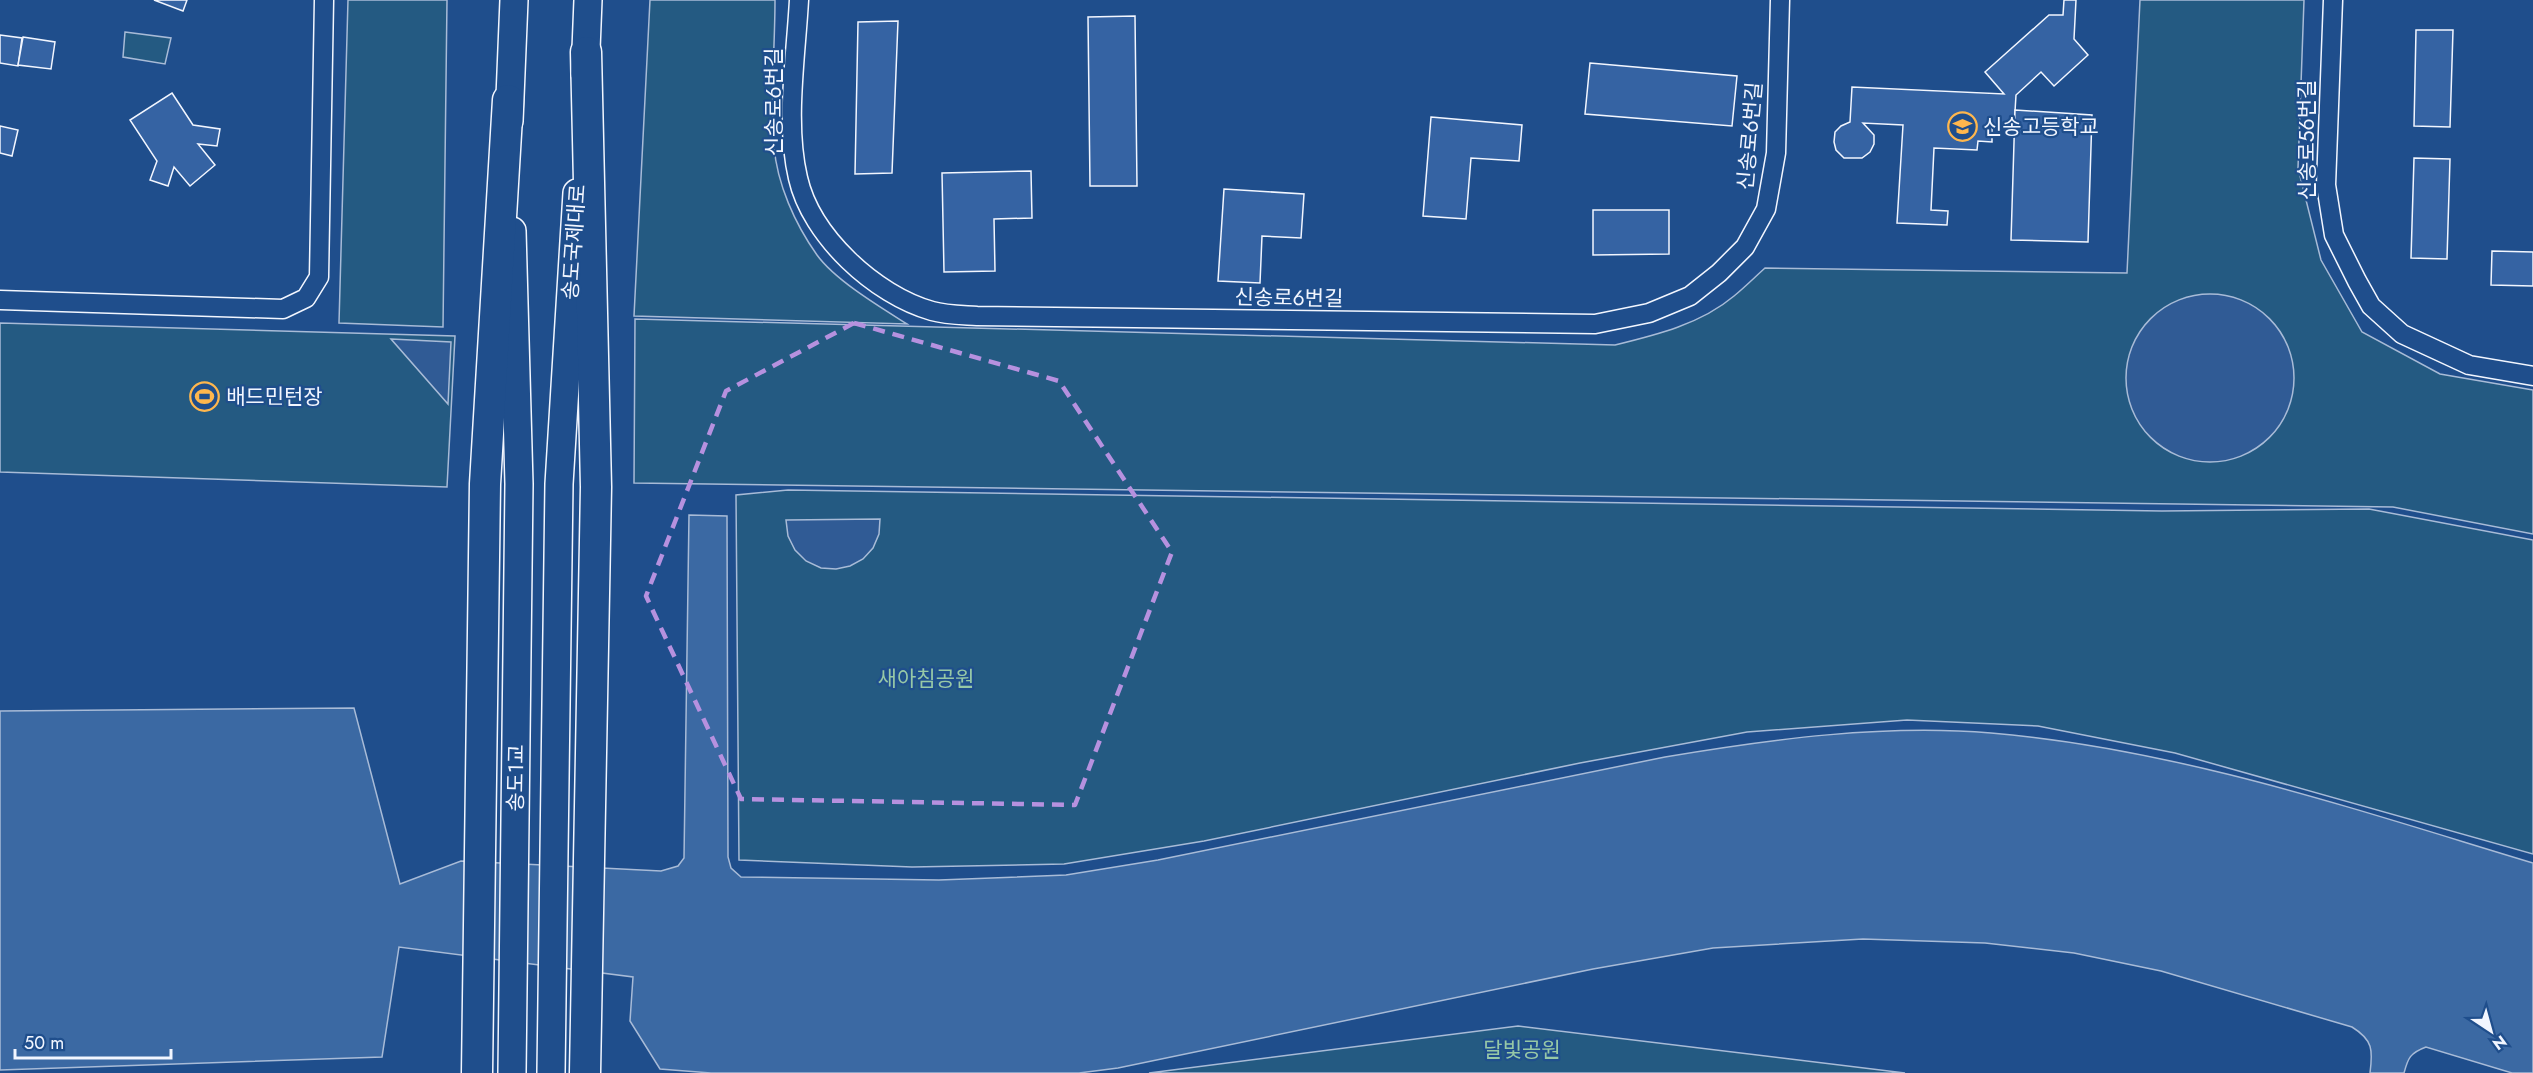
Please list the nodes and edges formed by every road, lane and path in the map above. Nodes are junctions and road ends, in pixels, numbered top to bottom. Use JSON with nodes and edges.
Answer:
{"nodes":[{"id":1,"x":324,"y":0,"type":"edge"},
{"id":2,"x":514,"y":0,"type":"edge"},
{"id":3,"x":588,"y":0,"type":"edge"},
{"id":4,"x":799,"y":0,"type":"edge"},
{"id":5,"x":1780,"y":0,"type":"edge"},
{"id":6,"x":2333,"y":0,"type":"edge"},
{"id":7,"x":586,"y":52,"type":"junction"},
{"id":8,"x":508,"y":100,"type":"junction"},
{"id":9,"x":0,"y":300,"type":"edge"},
{"id":10,"x":2533,"y":376,"type":"edge"},
{"id":11,"x":559,"y":484,"type":"joint"},
{"id":12,"x":477,"y":1073,"type":"edge"},
{"id":13,"x":512,"y":1073,"type":"edge"},
{"id":14,"x":551,"y":1073,"type":"edge"},
{"id":15,"x":585,"y":1073,"type":"edge"}],
"edges":[{"from":1,"to":9,"type":"street"},
{"from":2,"to":8,"type":"main road"},
{"from":3,"to":7,"type":"main road","name":"송도국제대로"},
{"from":4,"to":5,"type":"street","name":"신송로6번길"},
{"from":6,"to":10,"type":"street","name":"신송로56번길"},
{"from":7,"to":11,"type":"main road","name":"송도국제대로"},
{"from":7,"to":15,"type":"main road"},
{"from":8,"to":12,"type":"main road"},
{"from":8,"to":13,"type":"main road","name":"송도1교"},
{"from":11,"to":14,"type":"main road","name":"송도1교"}]}
